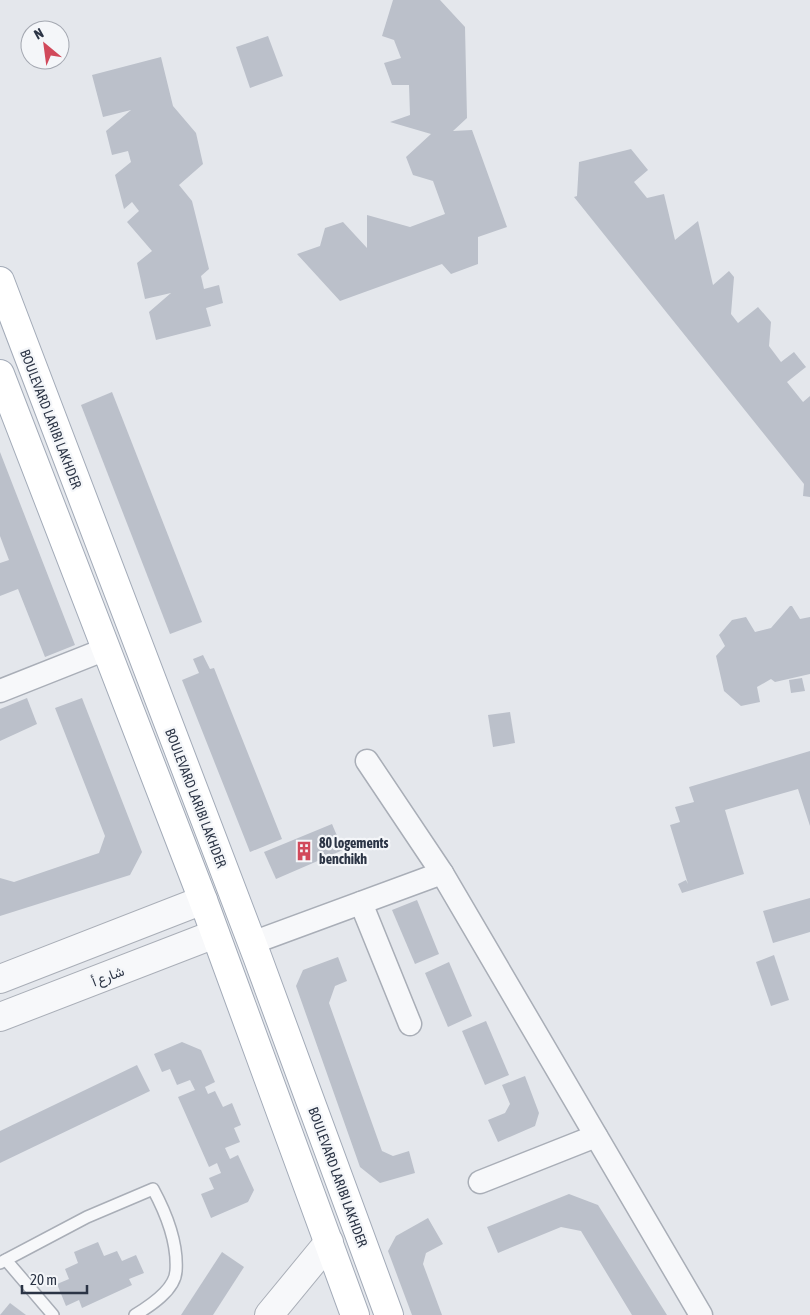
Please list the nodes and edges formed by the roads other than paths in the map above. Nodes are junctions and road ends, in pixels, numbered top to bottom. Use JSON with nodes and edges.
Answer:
{"nodes":[{"id":1,"x":0,"y":281,"type":"edge"},
{"id":2,"x":0,"y":374,"type":"edge"},
{"id":3,"x":106,"y":649,"type":"junction"},
{"id":4,"x":0,"y":691,"type":"edge"},
{"id":5,"x":367,"y":761,"type":"dead end"},
{"id":6,"x":442,"y":873,"type":"junction"},
{"id":7,"x":203,"y":900,"type":"junction"},
{"id":8,"x":361,"y":903,"type":"junction"},
{"id":9,"x":237,"y":907,"type":"junction"},
{"id":10,"x":215,"y":934,"type":"junction"},
{"id":11,"x":252,"y":943,"type":"junction"},
{"id":12,"x":0,"y":979,"type":"edge"},
{"id":13,"x":0,"y":1017,"type":"edge"},
{"id":14,"x":410,"y":1024,"type":"dead end"},
{"id":15,"x":596,"y":1136,"type":"junction"},
{"id":16,"x":480,"y":1182,"type":"dead end"},
{"id":17,"x":358,"y":1231,"type":"junction"},
{"id":18,"x":332,"y":1253,"type":"junction"},
{"id":19,"x":3,"y":1262,"type":"edge"},
{"id":20,"x":53,"y":1315,"type":"edge"},
{"id":21,"x":135,"y":1315,"type":"edge"},
{"id":22,"x":269,"y":1315,"type":"edge"},
{"id":23,"x":293,"y":1315,"type":"edge"},
{"id":24,"x":355,"y":1315,"type":"edge"},
{"id":25,"x":389,"y":1315,"type":"edge"},
{"id":26,"x":701,"y":1315,"type":"edge"}],
"edges":[{"from":1,"to":9,"type":"main road","name":"BOULEVARD LARIBI LAKHDER"},
{"from":2,"to":3,"type":"main road"},
{"from":3,"to":4,"type":"street"},
{"from":3,"to":7,"type":"main road"},
{"from":5,"to":6,"type":"street"},
{"from":6,"to":8,"type":"street"},
{"from":6,"to":15,"type":"street"},
{"from":7,"to":9,"type":"main road"},
{"from":7,"to":10,"type":"main road"},
{"from":7,"to":12,"type":"street"},
{"from":8,"to":11,"type":"street"},
{"from":8,"to":14,"type":"street"},
{"from":9,"to":10,"type":"main road"},
{"from":9,"to":11,"type":"main road","name":"BOULEVARD LARIBI LAKHDER"},
{"from":10,"to":13,"type":"street","name":"شارع أ"},
{"from":10,"to":18,"type":"main road"},
{"from":11,"to":17,"type":"main road","name":"BOULEVARD LARIBI LAKHDER"},
{"from":15,"to":16,"type":"street"},
{"from":15,"to":26,"type":"street"},
{"from":17,"to":18,"type":"main road"},
{"from":17,"to":25,"type":"main road","name":"BOULEVARD LARIBI LAKHDER"},
{"from":18,"to":22,"type":"street"},
{"from":18,"to":23,"type":"street"},
{"from":18,"to":24,"type":"main road"},
{"from":19,"to":20,"type":"lane"},
{"from":19,"to":21,"type":"lane"}]}
